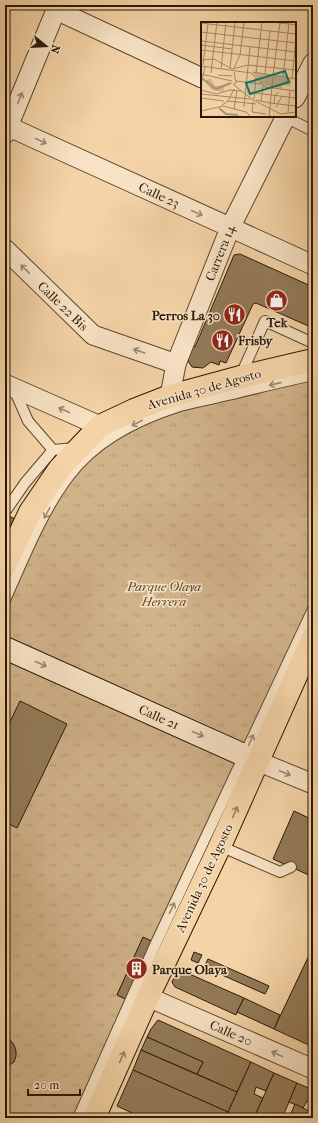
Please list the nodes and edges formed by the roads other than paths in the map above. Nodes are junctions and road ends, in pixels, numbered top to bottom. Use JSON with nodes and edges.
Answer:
{"nodes":[{"id":1,"x":57,"y":7,"type":"edge"},
{"id":2,"x":313,"y":63,"type":"edge"},
{"id":3,"x":201,"y":78,"type":"edge"},
{"id":4,"x":296,"y":96,"type":"edge"},
{"id":5,"x":285,"y":117,"type":"edge"},
{"id":6,"x":287,"y":117,"type":"edge"},
{"id":7,"x":6,"y":128,"type":"edge"},
{"id":8,"x":313,"y":131,"type":"edge"},
{"id":9,"x":230,"y":228,"type":"junction"},
{"id":10,"x":5,"y":249,"type":"edge"},
{"id":11,"x":313,"y":265,"type":"edge"},
{"id":12,"x":313,"y":343,"type":"edge"},
{"id":13,"x":313,"y":360,"type":"edge"},
{"id":14,"x":176,"y":364,"type":"junction"},
{"id":15,"x":313,"y":375,"type":"edge"},
{"id":16,"x":240,"y":377,"type":"junction"},
{"id":17,"x":9,"y":386,"type":"edge"},
{"id":18,"x":170,"y":396,"type":"junction"},
{"id":19,"x":100,"y":426,"type":"junction"},
{"id":20,"x":79,"y":448,"type":"junction"},
{"id":21,"x":53,"y":450,"type":"junction"},
{"id":22,"x":16,"y":511,"type":"edge"},
{"id":23,"x":5,"y":565,"type":"edge"},
{"id":24,"x":5,"y":600,"type":"edge"},
{"id":25,"x":313,"y":609,"type":"edge"},
{"id":26,"x":313,"y":638,"type":"edge"},
{"id":27,"x":5,"y":648,"type":"edge"},
{"id":28,"x":251,"y":758,"type":"junction"},
{"id":29,"x":313,"y":784,"type":"edge"},
{"id":30,"x":220,"y":846,"type":"junction"},
{"id":31,"x":291,"y":867,"type":"dead end"},
{"id":32,"x":148,"y":998,"type":"junction"},
{"id":33,"x":313,"y":1069,"type":"edge"},
{"id":34,"x":78,"y":1118,"type":"edge"},
{"id":35,"x":94,"y":1118,"type":"edge"}],
"edges":[{"from":1,"to":3,"type":"street"},
{"from":7,"to":1,"type":"street","one_way":true},
{"from":2,"to":4,"type":"street"},
{"from":5,"to":9,"type":"street","name":"Carrera 14"},
{"from":6,"to":8,"type":"lane"},
{"from":7,"to":9,"type":"street","name":"Calle 23","one_way":true},
{"from":9,"to":11,"type":"street","name":"Calle 23"},
{"from":9,"to":14,"type":"street","name":"Carrera 14"},
{"from":14,"to":10,"type":"street","name":"Calle 22 Bis","one_way":true},
{"from":12,"to":16,"type":"lane"},
{"from":13,"to":16,"type":"main road","name":"Avenida 30 de Agosto"},
{"from":14,"to":18,"type":"street","name":"Carrera 14"},
{"from":15,"to":24,"type":"lane","one_way":true},
{"from":16,"to":18,"type":"main road","name":"Avenida 30 de Agosto"},
{"from":19,"to":17,"type":"street","one_way":true},
{"from":17,"to":21,"type":"lane"},
{"from":18,"to":19,"type":"main road","name":"Avenida 30 de Agosto"},
{"from":19,"to":20,"type":"main road","name":"Avenida 30 de Agosto"},
{"from":20,"to":21,"type":"lane"},
{"from":20,"to":22,"type":"main road","name":"Avenida 30 de Agosto"},
{"from":21,"to":22,"type":"lane"},
{"from":22,"to":23,"type":"main road","name":"Avenida 30 de Agosto"},
{"from":28,"to":25,"type":"lane","one_way":true},
{"from":26,"to":28,"type":"main road","name":"Avenida 30 de Agosto"},
{"from":27,"to":28,"type":"main road","name":"Calle 21","one_way":true},
{"from":28,"to":29,"type":"street","name":"Calle 21","one_way":true},
{"from":30,"to":28,"type":"main road","name":"Avenida 30 de Agosto","one_way":true},
{"from":34,"to":28,"type":"lane","one_way":true},
{"from":30,"to":31,"type":"lane"},
{"from":30,"to":32,"type":"main road","name":"Avenida 30 de Agosto"},
{"from":33,"to":32,"type":"street","name":"Calle 20","one_way":true},
{"from":35,"to":32,"type":"main road","name":"Avenida 30 de Agosto","one_way":true}]}
